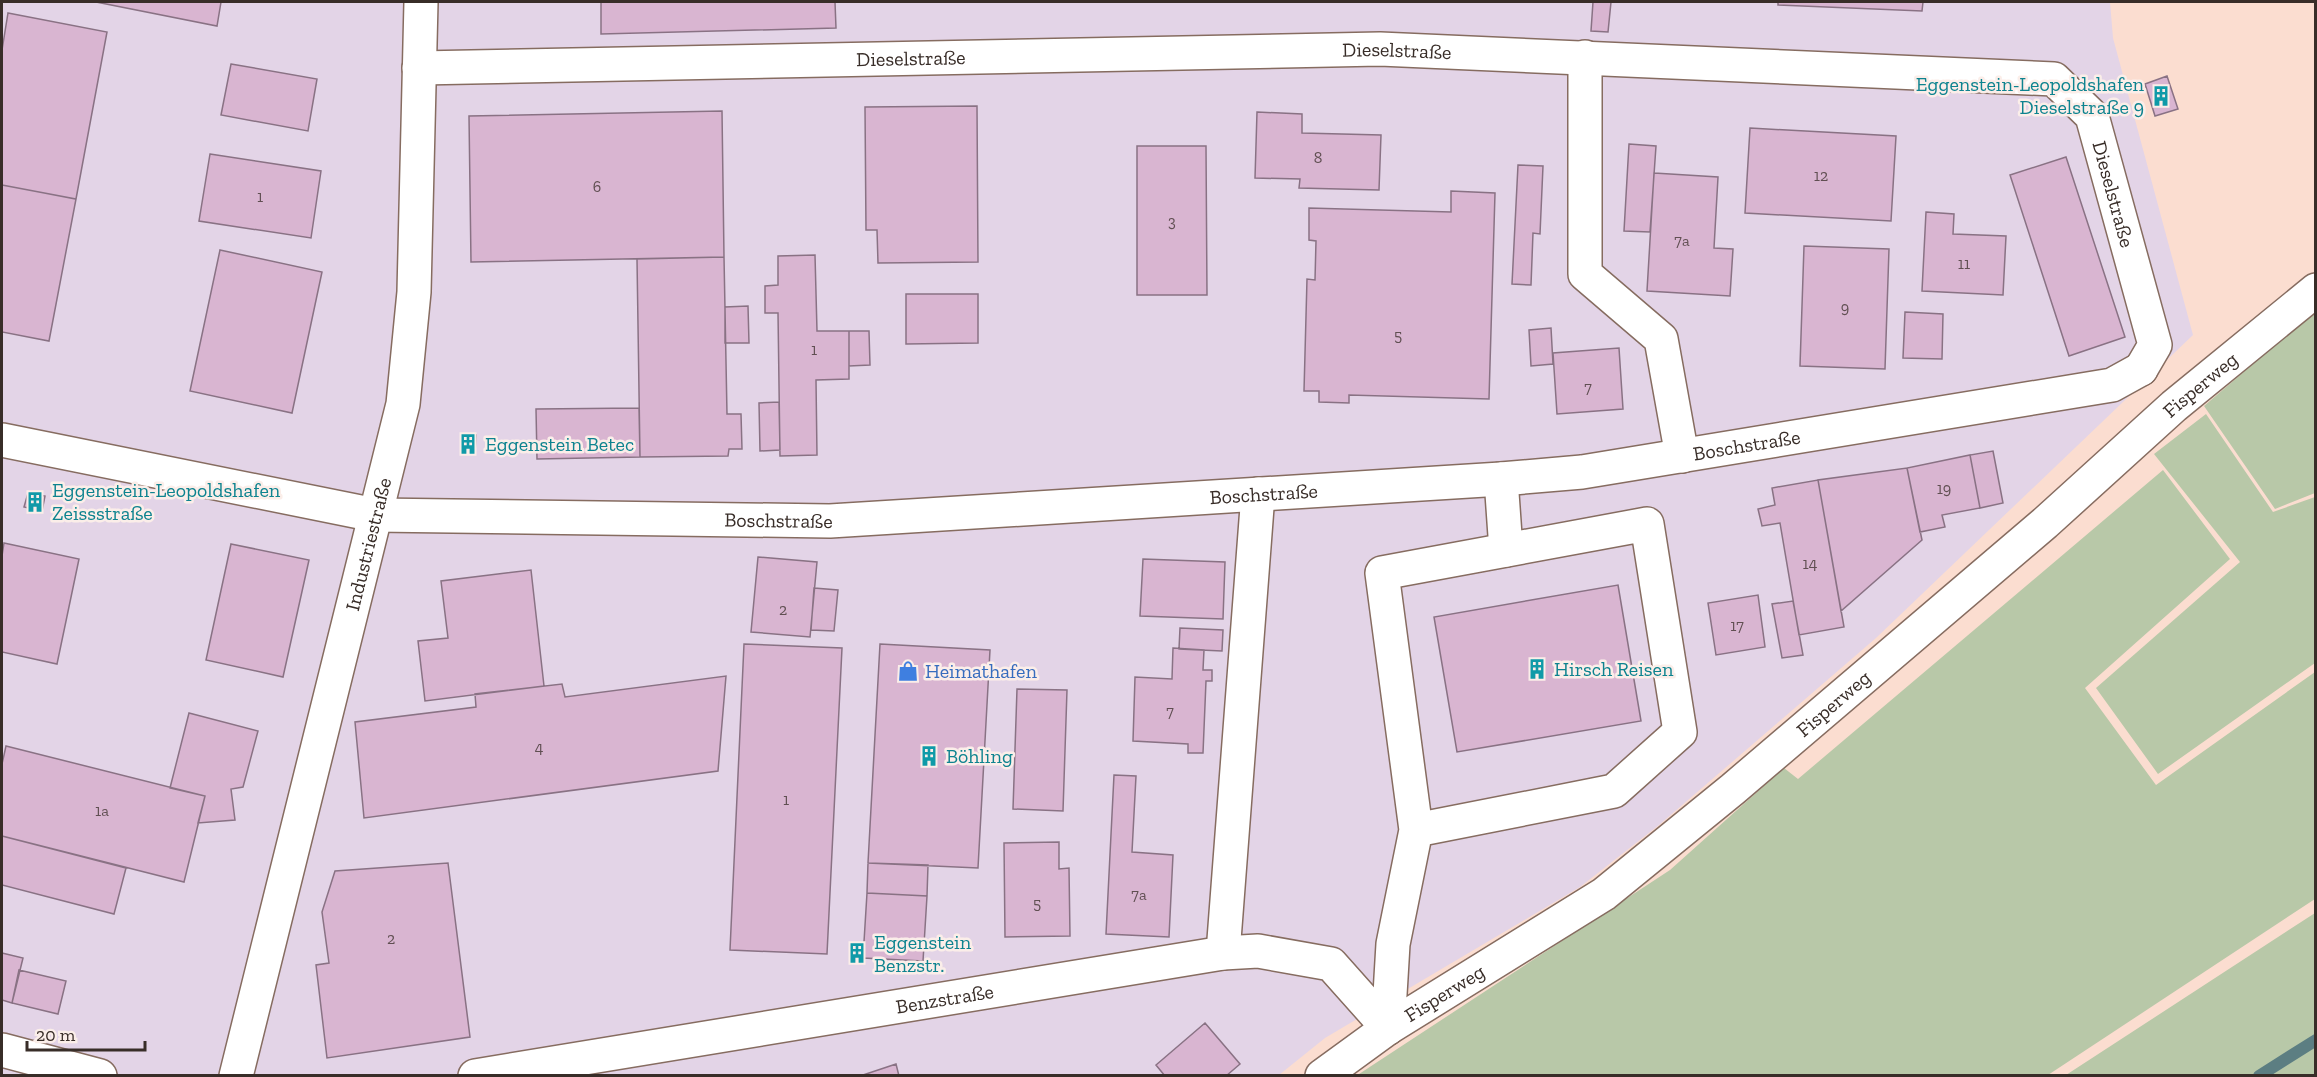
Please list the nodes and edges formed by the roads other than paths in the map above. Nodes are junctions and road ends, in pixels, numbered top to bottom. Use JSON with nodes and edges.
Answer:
{"nodes":[{"id":1,"x":421,"y":2,"type":"edge"},
{"id":2,"x":1585,"y":57,"type":"junction"},
{"id":3,"x":419,"y":68,"type":"junction"},
{"id":4,"x":2316,"y":290,"type":"edge"},
{"id":5,"x":2141,"y":369,"type":"junction"},
{"id":6,"x":2174,"y":406,"type":"junction"},
{"id":7,"x":2,"y":440,"type":"edge"},
{"id":8,"x":1682,"y":456,"type":"junction"},
{"id":9,"x":1501,"y":479,"type":"junction"},
{"id":10,"x":1258,"y":494,"type":"junction"},
{"id":11,"x":375,"y":515,"type":"junction"},
{"id":12,"x":1506,"y":550,"type":"junction"},
{"id":13,"x":1416,"y":830,"type":"junction"},
{"id":14,"x":1223,"y":953,"type":"junction"},
{"id":15,"x":1388,"y":1028,"type":"junction"},
{"id":16,"x":2,"y":1050,"type":"edge"},
{"id":17,"x":100,"y":1076,"type":"edge"},
{"id":18,"x":236,"y":1076,"type":"edge"},
{"id":19,"x":475,"y":1076,"type":"edge"},
{"id":20,"x":1322,"y":1076,"type":"edge"}],
"edges":[{"from":1,"to":3,"type":"street","name":"Industriestraße"},
{"from":2,"to":3,"type":"street","name":"Dieselstraße"},
{"from":2,"to":5,"type":"street","name":"Dieselstraße"},
{"from":2,"to":8,"type":"street"},
{"from":3,"to":11,"type":"street","name":"Industriestraße"},
{"from":4,"to":6,"type":"street","name":"Fisperweg"},
{"from":5,"to":6,"type":"street"},
{"from":5,"to":8,"type":"street","name":"Boschstraße"},
{"from":6,"to":15,"type":"street","name":"Fisperweg"},
{"from":7,"to":11,"type":"street","name":"Boschstraße"},
{"from":8,"to":9,"type":"street","name":"Boschstraße"},
{"from":9,"to":10,"type":"street","name":"Boschstraße"},
{"from":9,"to":12,"type":"street"},
{"from":10,"to":11,"type":"street","name":"Boschstraße"},
{"from":10,"to":14,"type":"street"},
{"from":11,"to":18,"type":"street","name":"Industriestraße"},
{"from":12,"to":13,"type":"street"},
{"from":12,"to":13,"type":"street"},
{"from":13,"to":15,"type":"street"},
{"from":14,"to":15,"type":"street","name":"Benzstraße"},
{"from":14,"to":19,"type":"street","name":"Benzstraße"},
{"from":15,"to":20,"type":"street","name":"Fisperweg"},
{"from":16,"to":17,"type":"street"}]}
